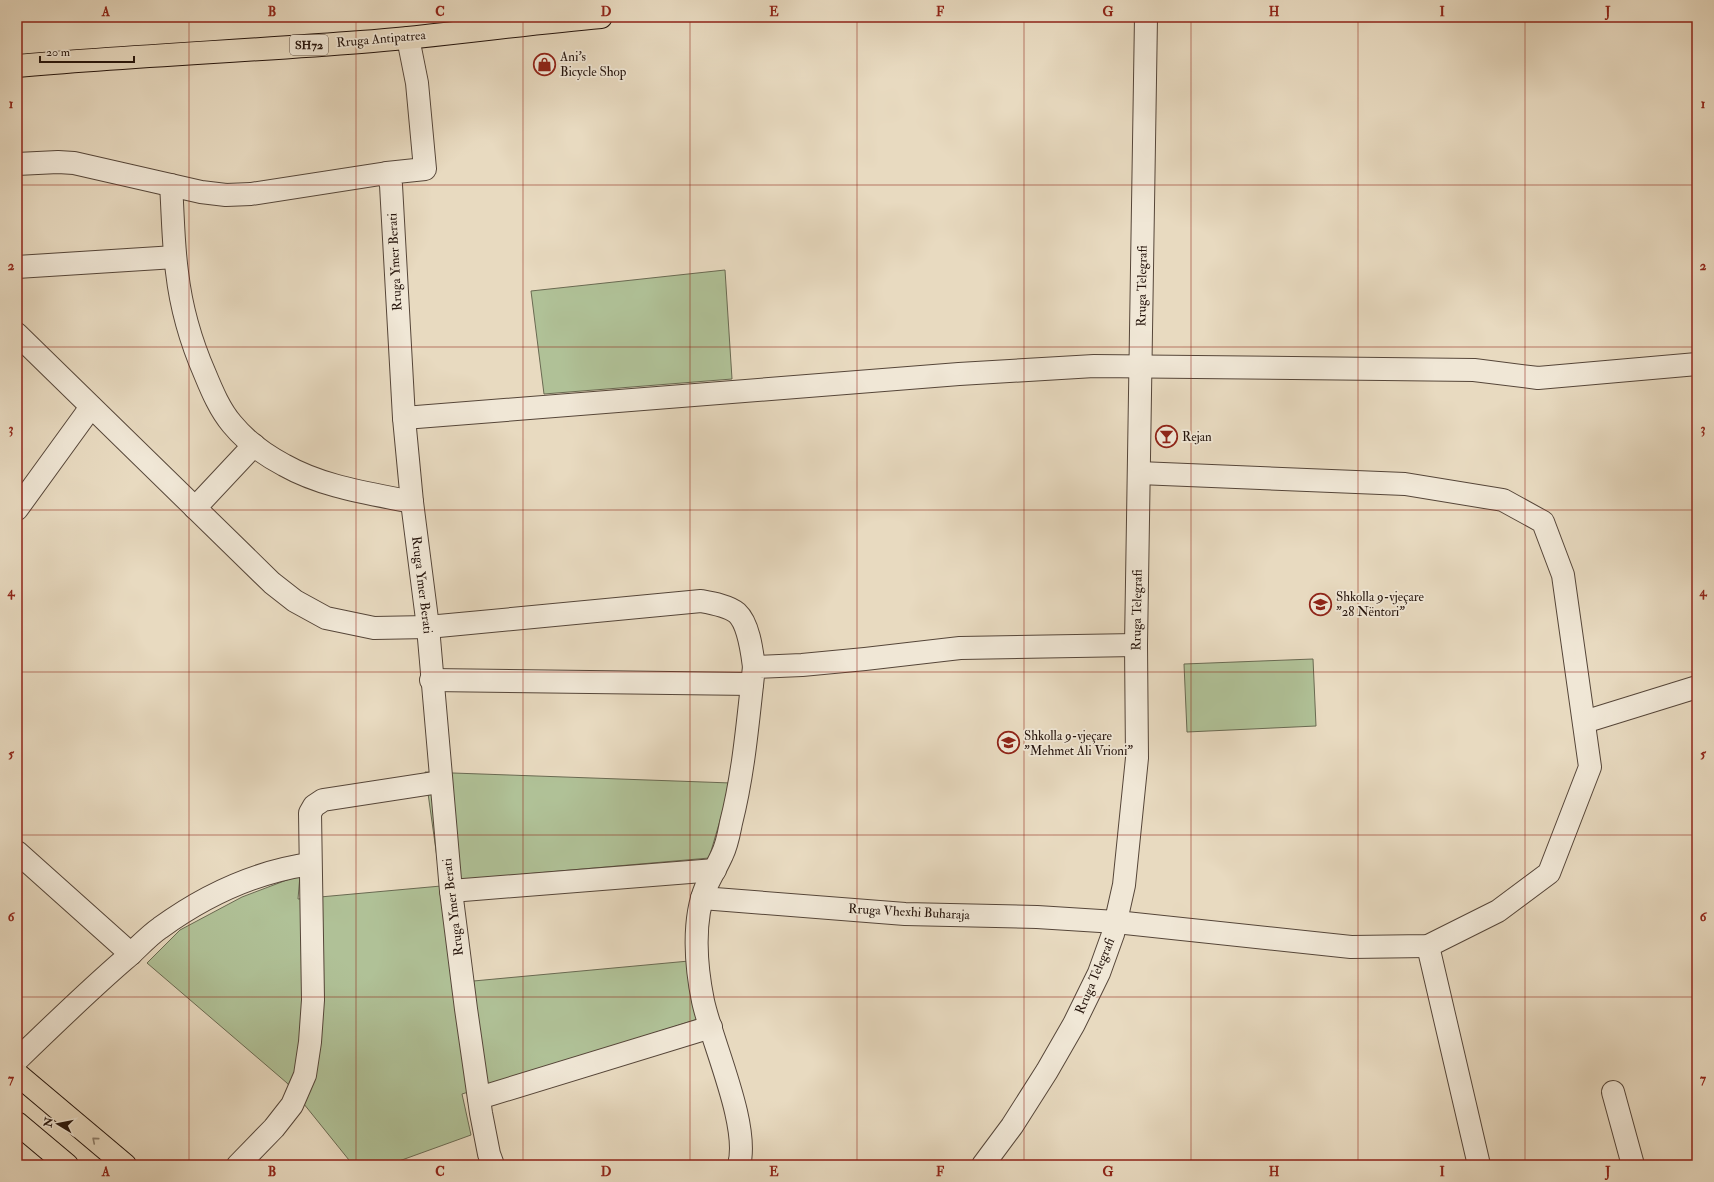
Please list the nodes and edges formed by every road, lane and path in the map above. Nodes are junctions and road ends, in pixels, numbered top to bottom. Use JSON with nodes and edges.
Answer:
{"nodes":[{"id":1,"x":601,"y":17,"type":"edge"},
{"id":2,"x":1146,"y":17,"type":"edge"},
{"id":3,"x":408,"y":38,"type":"junction"},
{"id":4,"x":17,"y":66,"type":"edge"},
{"id":5,"x":17,"y":164,"type":"edge"},
{"id":6,"x":387,"y":173,"type":"junction"},
{"id":7,"x":171,"y":185,"type":"junction"},
{"id":8,"x":175,"y":257,"type":"junction"},
{"id":9,"x":17,"y":267,"type":"edge"},
{"id":10,"x":17,"y":334,"type":"edge"},
{"id":11,"x":1697,"y":364,"type":"edge"},
{"id":12,"x":1140,"y":366,"type":"junction"},
{"id":13,"x":91,"y":406,"type":"junction"},
{"id":14,"x":404,"y":418,"type":"junction"},
{"id":15,"x":254,"y":445,"type":"junction"},
{"id":16,"x":1140,"y":473,"type":"junction"},
{"id":17,"x":412,"y":502,"type":"junction"},
{"id":18,"x":17,"y":508,"type":"edge"},
{"id":19,"x":195,"y":508,"type":"junction"},
{"id":20,"x":428,"y":627,"type":"junction"},
{"id":21,"x":1136,"y":645,"type":"junction"},
{"id":22,"x":753,"y":675,"type":"junction"},
{"id":23,"x":431,"y":680,"type":"junction"},
{"id":24,"x":1697,"y":687,"type":"edge"},
{"id":25,"x":1584,"y":722,"type":"junction"},
{"id":26,"x":440,"y":782,"type":"junction"},
{"id":27,"x":17,"y":852,"type":"edge"},
{"id":28,"x":310,"y":864,"type":"junction"},
{"id":29,"x":715,"y":870,"type":"junction"},
{"id":30,"x":451,"y":891,"type":"junction"},
{"id":31,"x":702,"y":898,"type":"junction"},
{"id":32,"x":1116,"y":922,"type":"junction"},
{"id":33,"x":1428,"y":946,"type":"junction"},
{"id":34,"x":131,"y":954,"type":"junction"},
{"id":35,"x":711,"y":1027,"type":"junction"},
{"id":36,"x":17,"y":1060,"type":"edge"},
{"id":37,"x":17,"y":1074,"type":"edge"},
{"id":38,"x":1613,"y":1092,"type":"dead end"},
{"id":39,"x":479,"y":1098,"type":"junction"},
{"id":40,"x":17,"y":1123,"type":"edge"},
{"id":41,"x":67,"y":1165,"type":"edge"},
{"id":42,"x":125,"y":1165,"type":"edge"},
{"id":43,"x":238,"y":1165,"type":"edge"},
{"id":44,"x":493,"y":1165,"type":"edge"},
{"id":45,"x":739,"y":1165,"type":"edge"},
{"id":46,"x":983,"y":1165,"type":"edge"},
{"id":47,"x":1479,"y":1165,"type":"edge"},
{"id":48,"x":1633,"y":1165,"type":"edge"}],
"edges":[{"from":1,"to":3,"type":"main road","name":"Rruga Antipatrea","number":"SH72"},
{"from":2,"to":12,"type":"street","name":"Rruga Telegrafi"},
{"from":3,"to":4,"type":"main road","name":"Rruga Antipatrea","number":"SH72"},
{"from":3,"to":6,"type":"street"},
{"from":5,"to":7,"type":"street"},
{"from":6,"to":7,"type":"street"},
{"from":6,"to":14,"type":"street","name":"Rruga Ymer Berati"},
{"from":7,"to":8,"type":"street"},
{"from":8,"to":9,"type":"street"},
{"from":8,"to":15,"type":"street"},
{"from":10,"to":13,"type":"street"},
{"from":11,"to":12,"type":"street"},
{"from":12,"to":14,"type":"street"},
{"from":12,"to":16,"type":"street","name":"Rruga Telegrafi"},
{"from":13,"to":18,"type":"street"},
{"from":13,"to":19,"type":"street"},
{"from":14,"to":17,"type":"street","name":"Rruga Ymer Berati"},
{"from":15,"to":17,"type":"street"},
{"from":15,"to":19,"type":"street"},
{"from":16,"to":21,"type":"street","name":"Rruga Telegrafi"},
{"from":16,"to":25,"type":"street"},
{"from":17,"to":20,"type":"street","name":"Rruga Ymer Berati"},
{"from":19,"to":20,"type":"street"},
{"from":20,"to":22,"type":"street"},
{"from":20,"to":23,"type":"street","name":"Rruga Ymer Berati"},
{"from":21,"to":22,"type":"street"},
{"from":21,"to":32,"type":"street","name":"Rruga Telegrafi"},
{"from":22,"to":23,"type":"street"},
{"from":22,"to":29,"type":"street"},
{"from":23,"to":26,"type":"street","name":"Rruga Ymer Berati"},
{"from":24,"to":25,"type":"street"},
{"from":25,"to":33,"type":"street"},
{"from":26,"to":28,"type":"street"},
{"from":26,"to":30,"type":"street","name":"Rruga Ymer Berati"},
{"from":27,"to":34,"type":"street"},
{"from":28,"to":34,"type":"street"},
{"from":28,"to":43,"type":"street"},
{"from":29,"to":30,"type":"street"},
{"from":29,"to":31,"type":"street"},
{"from":30,"to":39,"type":"street","name":"Rruga Ymer Berati"},
{"from":31,"to":32,"type":"street","name":"Rruga Vhexhi Buharaja"},
{"from":31,"to":35,"type":"street"},
{"from":32,"to":33,"type":"street","name":"Rruga Vhexhi Buharaja"},
{"from":32,"to":46,"type":"street","name":"Rruga Telegrafi"},
{"from":33,"to":47,"type":"street"},
{"from":34,"to":36,"type":"street"},
{"from":35,"to":39,"type":"street"},
{"from":35,"to":45,"type":"street"},
{"from":42,"to":37,"type":"main road","one_way":true},
{"from":38,"to":48,"type":"street"},
{"from":39,"to":44,"type":"street","name":"Rruga Ymer Berati"},
{"from":40,"to":41,"type":"main road"}]}
